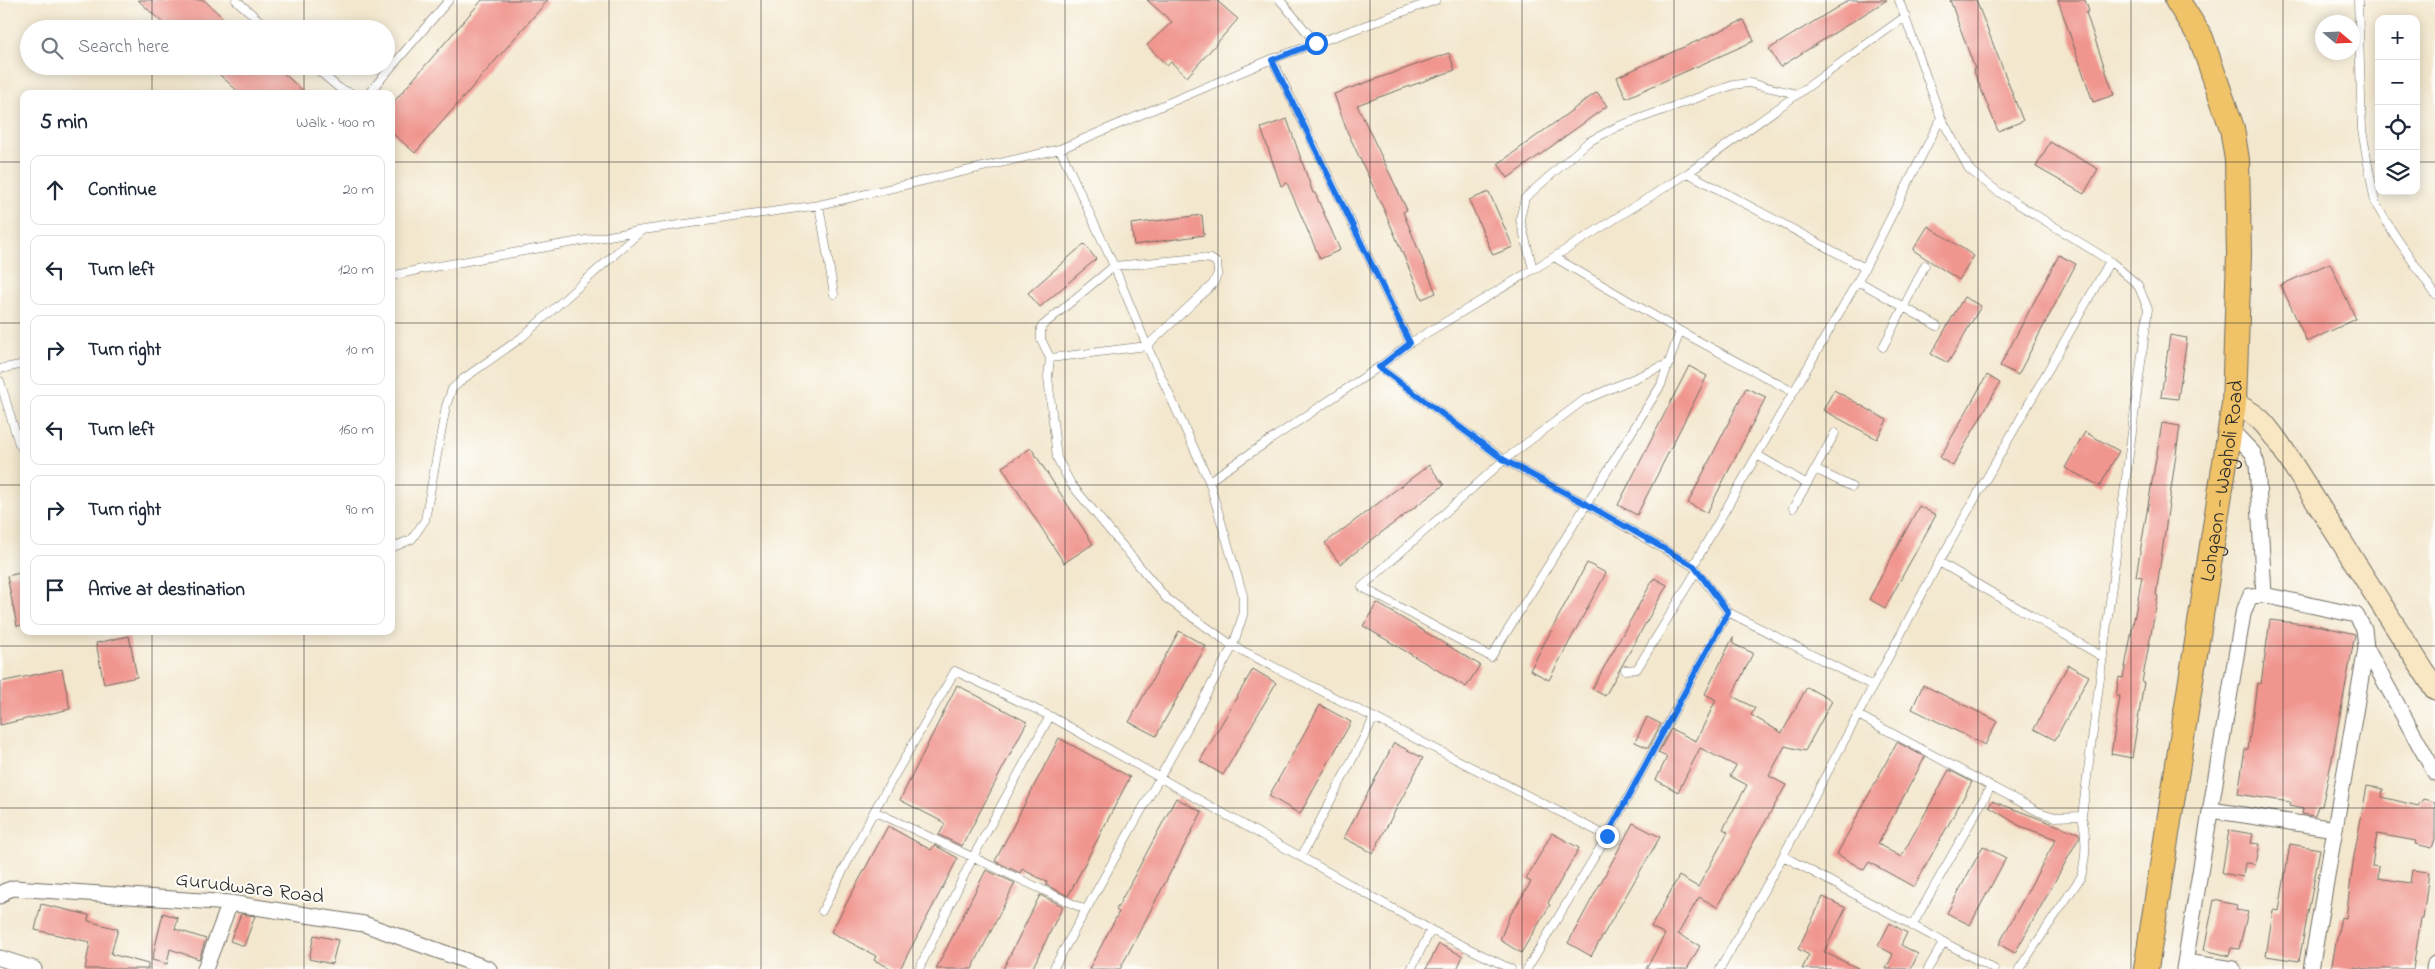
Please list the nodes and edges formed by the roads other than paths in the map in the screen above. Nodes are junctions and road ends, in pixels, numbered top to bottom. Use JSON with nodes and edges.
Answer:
{"nodes":[{"id":1,"x":236,"y":0,"type":"edge"},
{"id":2,"x":449,"y":0,"type":"edge"},
{"id":3,"x":1280,"y":0,"type":"edge"},
{"id":4,"x":1436,"y":0,"type":"edge"},
{"id":5,"x":1899,"y":0,"type":"edge"},
{"id":6,"x":2358,"y":0,"type":"edge"},
{"id":7,"x":2184,"y":4,"type":"edge"},
{"id":8,"x":1906,"y":16,"type":"junction"},
{"id":9,"x":259,"y":20,"type":"edge"},
{"id":10,"x":1316,"y":43,"type":"junction"},
{"id":11,"x":1272,"y":60,"type":"junction"},
{"id":12,"x":395,"y":63,"type":"edge"},
{"id":13,"x":324,"y":75,"type":"edge"},
{"id":14,"x":384,"y":75,"type":"edge"},
{"id":15,"x":344,"y":90,"type":"edge"},
{"id":16,"x":371,"y":90,"type":"edge"},
{"id":17,"x":1797,"y":94,"type":"junction"},
{"id":18,"x":1941,"y":118,"type":"junction"},
{"id":19,"x":1060,"y":149,"type":"junction"},
{"id":20,"x":1688,"y":173,"type":"junction"},
{"id":21,"x":819,"y":205,"type":"junction"},
{"id":22,"x":643,"y":230,"type":"junction"},
{"id":23,"x":1554,"y":257,"type":"junction"},
{"id":24,"x":2110,"y":261,"type":"junction"},
{"id":25,"x":1114,"y":266,"type":"junction"},
{"id":26,"x":1925,"y":266,"type":"dead end"},
{"id":27,"x":1865,"y":268,"type":"junction"},
{"id":28,"x":1533,"y":269,"type":"junction"},
{"id":29,"x":395,"y":275,"type":"edge"},
{"id":30,"x":1858,"y":281,"type":"junction"},
{"id":31,"x":834,"y":294,"type":"dead end"},
{"id":32,"x":2435,"y":294,"type":"edge"},
{"id":33,"x":1903,"y":307,"type":"junction"},
{"id":34,"x":1937,"y":326,"type":"dead end"},
{"id":35,"x":1680,"y":331,"type":"junction"},
{"id":36,"x":1410,"y":343,"type":"junction"},
{"id":37,"x":1148,"y":346,"type":"junction"},
{"id":38,"x":1883,"y":347,"type":"dead end"},
{"id":39,"x":1050,"y":358,"type":"junction"},
{"id":40,"x":1670,"y":363,"type":"junction"},
{"id":41,"x":20,"y":365,"type":"edge"},
{"id":42,"x":1379,"y":367,"type":"junction"},
{"id":43,"x":0,"y":369,"type":"edge"},
{"id":44,"x":0,"y":381,"type":"edge"},
{"id":45,"x":1793,"y":392,"type":"junction"},
{"id":46,"x":2234,"y":404,"type":"junction"},
{"id":47,"x":2230,"y":428,"type":"junction"},
{"id":48,"x":1835,"y":433,"type":"dead end"},
{"id":49,"x":20,"y":445,"type":"edge"},
{"id":50,"x":1757,"y":455,"type":"junction"},
{"id":51,"x":1504,"y":460,"type":"junction"},
{"id":52,"x":1815,"y":469,"type":"junction"},
{"id":53,"x":1209,"y":481,"type":"junction"},
{"id":54,"x":1807,"y":484,"type":"junction"},
{"id":55,"x":1852,"y":487,"type":"dead end"},
{"id":56,"x":1588,"y":505,"type":"junction"},
{"id":57,"x":1793,"y":508,"type":"dead end"},
{"id":58,"x":395,"y":546,"type":"edge"},
{"id":59,"x":1939,"y":562,"type":"junction"},
{"id":60,"x":1695,"y":568,"type":"junction"},
{"id":61,"x":2264,"y":595,"type":"junction"},
{"id":62,"x":1728,"y":612,"type":"junction"},
{"id":63,"x":1233,"y":646,"type":"junction"},
{"id":64,"x":2366,"y":648,"type":"junction"},
{"id":65,"x":2103,"y":657,"type":"junction"},
{"id":66,"x":1625,"y":670,"type":"dead end"},
{"id":67,"x":1873,"y":686,"type":"junction"},
{"id":68,"x":2435,"y":689,"type":"edge"},
{"id":69,"x":1858,"y":715,"type":"junction"},
{"id":70,"x":1050,"y":716,"type":"junction"},
{"id":71,"x":1374,"y":718,"type":"junction"},
{"id":72,"x":2435,"y":773,"type":"edge"},
{"id":73,"x":1159,"y":779,"type":"junction"},
{"id":74,"x":1990,"y":786,"type":"junction"},
{"id":75,"x":2211,"y":810,"type":"junction"},
{"id":76,"x":874,"y":811,"type":"junction"},
{"id":77,"x":2082,"y":816,"type":"junction"},
{"id":78,"x":2335,"y":829,"type":"junction"},
{"id":79,"x":1607,"y":836,"type":"junction"},
{"id":80,"x":1783,"y":856,"type":"junction"},
{"id":81,"x":974,"y":857,"type":"junction"},
{"id":82,"x":1301,"y":858,"type":"junction"},
{"id":83,"x":0,"y":896,"type":"edge"},
{"id":84,"x":230,"y":903,"type":"junction"},
{"id":85,"x":1086,"y":910,"type":"junction"},
{"id":86,"x":822,"y":911,"type":"dead end"},
{"id":87,"x":1912,"y":926,"type":"junction"},
{"id":88,"x":1431,"y":930,"type":"junction"},
{"id":89,"x":1943,"y":943,"type":"junction"},
{"id":90,"x":0,"y":958,"type":"edge"},
{"id":91,"x":2435,"y":964,"type":"edge"},
{"id":92,"x":469,"y":965,"type":"edge"},
{"id":93,"x":2185,"y":965,"type":"edge"},
{"id":94,"x":34,"y":969,"type":"edge"},
{"id":95,"x":205,"y":969,"type":"edge"},
{"id":96,"x":488,"y":969,"type":"edge"},
{"id":97,"x":919,"y":969,"type":"edge"},
{"id":98,"x":1053,"y":969,"type":"edge"},
{"id":99,"x":1411,"y":969,"type":"edge"},
{"id":100,"x":1511,"y":969,"type":"edge"},
{"id":101,"x":1527,"y":969,"type":"edge"},
{"id":102,"x":1720,"y":969,"type":"edge"},
{"id":103,"x":1928,"y":969,"type":"edge"},
{"id":104,"x":1994,"y":969,"type":"edge"},
{"id":105,"x":2019,"y":969,"type":"edge"},
{"id":106,"x":2146,"y":969,"type":"edge"},
{"id":107,"x":2232,"y":969,"type":"edge"},
{"id":108,"x":2311,"y":969,"type":"edge"},
{"id":109,"x":2434,"y":969,"type":"edge"}],
"edges":[{"from":1,"to":9,"type":"lane"},
{"from":2,"to":12,"type":"lane"},
{"from":3,"to":10,"type":"lane"},
{"from":4,"to":10,"type":"lane"},
{"from":5,"to":8,"type":"lane"},
{"from":6,"to":32,"type":"lane"},
{"from":7,"to":46,"type":"main road","name":"Lohgaon - Wagholi Road"},
{"from":8,"to":17,"type":"lane"},
{"from":8,"to":18,"type":"lane"},
{"from":10,"to":11,"type":"lane"},
{"from":11,"to":19,"type":"lane"},
{"from":11,"to":36,"type":"lane"},
{"from":13,"to":15,"type":"lane"},
{"from":14,"to":16,"type":"lane"},
{"from":17,"to":20,"type":"lane"},
{"from":17,"to":28,"type":"lane"},
{"from":18,"to":24,"type":"lane"},
{"from":18,"to":27,"type":"lane"},
{"from":19,"to":21,"type":"lane"},
{"from":19,"to":25,"type":"lane"},
{"from":20,"to":23,"type":"lane"},
{"from":20,"to":27,"type":"lane"},
{"from":21,"to":22,"type":"lane"},
{"from":21,"to":31,"type":"lane"},
{"from":22,"to":29,"type":"lane"},
{"from":22,"to":58,"type":"lane"},
{"from":23,"to":28,"type":"lane"},
{"from":23,"to":35,"type":"lane"},
{"from":24,"to":59,"type":"lane"},
{"from":24,"to":65,"type":"lane"},
{"from":25,"to":37,"type":"lane"},
{"from":25,"to":37,"type":"lane"},
{"from":25,"to":39,"type":"lane"},
{"from":26,"to":33,"type":"lane"},
{"from":27,"to":30,"type":"lane"},
{"from":28,"to":36,"type":"lane"},
{"from":30,"to":33,"type":"lane"},
{"from":30,"to":45,"type":"lane"},
{"from":33,"to":34,"type":"lane"},
{"from":33,"to":38,"type":"lane"},
{"from":35,"to":40,"type":"lane"},
{"from":35,"to":45,"type":"lane"},
{"from":36,"to":42,"type":"lane"},
{"from":37,"to":39,"type":"lane"},
{"from":37,"to":53,"type":"lane"},
{"from":39,"to":63,"type":"lane"},
{"from":40,"to":51,"type":"lane"},
{"from":40,"to":56,"type":"lane"},
{"from":41,"to":43,"type":"lane"},
{"from":42,"to":51,"type":"lane"},
{"from":42,"to":53,"type":"lane"},
{"from":44,"to":49,"type":"lane"},
{"from":45,"to":50,"type":"lane"},
{"from":46,"to":47,"type":"main road","name":"Lohgaon - Wagholi Road"},
{"from":46,"to":68,"type":"main road"},
{"from":47,"to":61,"type":"street"},
{"from":47,"to":106,"type":"main road","name":"Lohgaon - Wagholi Road"},
{"from":48,"to":52,"type":"lane"},
{"from":50,"to":54,"type":"lane"},
{"from":50,"to":60,"type":"lane"},
{"from":51,"to":56,"type":"lane"},
{"from":51,"to":56,"type":"lane"},
{"from":52,"to":54,"type":"lane"},
{"from":52,"to":55,"type":"lane"},
{"from":53,"to":63,"type":"lane"},
{"from":54,"to":57,"type":"lane"},
{"from":56,"to":60,"type":"lane"},
{"from":59,"to":65,"type":"lane"},
{"from":59,"to":67,"type":"lane"},
{"from":60,"to":62,"type":"lane"},
{"from":60,"to":66,"type":"lane"},
{"from":61,"to":64,"type":"street"},
{"from":61,"to":75,"type":"street"},
{"from":62,"to":67,"type":"lane"},
{"from":62,"to":79,"type":"lane"},
{"from":63,"to":71,"type":"lane"},
{"from":63,"to":73,"type":"lane"},
{"from":64,"to":72,"type":"street"},
{"from":64,"to":78,"type":"street"},
{"from":65,"to":77,"type":"lane"},
{"from":67,"to":69,"type":"lane"},
{"from":69,"to":74,"type":"lane"},
{"from":69,"to":80,"type":"lane"},
{"from":70,"to":73,"type":"lane"},
{"from":70,"to":76,"type":"lane"},
{"from":70,"to":81,"type":"lane"},
{"from":71,"to":79,"type":"lane"},
{"from":71,"to":82,"type":"lane"},
{"from":73,"to":82,"type":"lane"},
{"from":73,"to":85,"type":"lane"},
{"from":74,"to":77,"type":"lane"},
{"from":74,"to":87,"type":"lane"},
{"from":75,"to":78,"type":"street"},
{"from":75,"to":93,"type":"street"},
{"from":76,"to":81,"type":"lane"},
{"from":76,"to":86,"type":"lane"},
{"from":77,"to":105,"type":"lane"},
{"from":78,"to":108,"type":"street"},
{"from":79,"to":101,"type":"lane"},
{"from":80,"to":87,"type":"lane"},
{"from":80,"to":102,"type":"lane"},
{"from":81,"to":85,"type":"lane"},
{"from":81,"to":97,"type":"lane"},
{"from":82,"to":88,"type":"lane"},
{"from":83,"to":84,"type":"street","name":"Gurudwara Road"},
{"from":84,"to":92,"type":"street","name":"Gurudwara Road"},
{"from":84,"to":95,"type":"street"},
{"from":85,"to":98,"type":"lane"},
{"from":87,"to":89,"type":"lane"},
{"from":88,"to":99,"type":"lane"},
{"from":88,"to":100,"type":"lane"},
{"from":89,"to":103,"type":"lane"},
{"from":89,"to":104,"type":"lane"},
{"from":90,"to":94,"type":"street"},
{"from":91,"to":109,"type":"street"},
{"from":92,"to":96,"type":"street","name":"Gurudwara Road"},
{"from":93,"to":107,"type":"street"}]}
